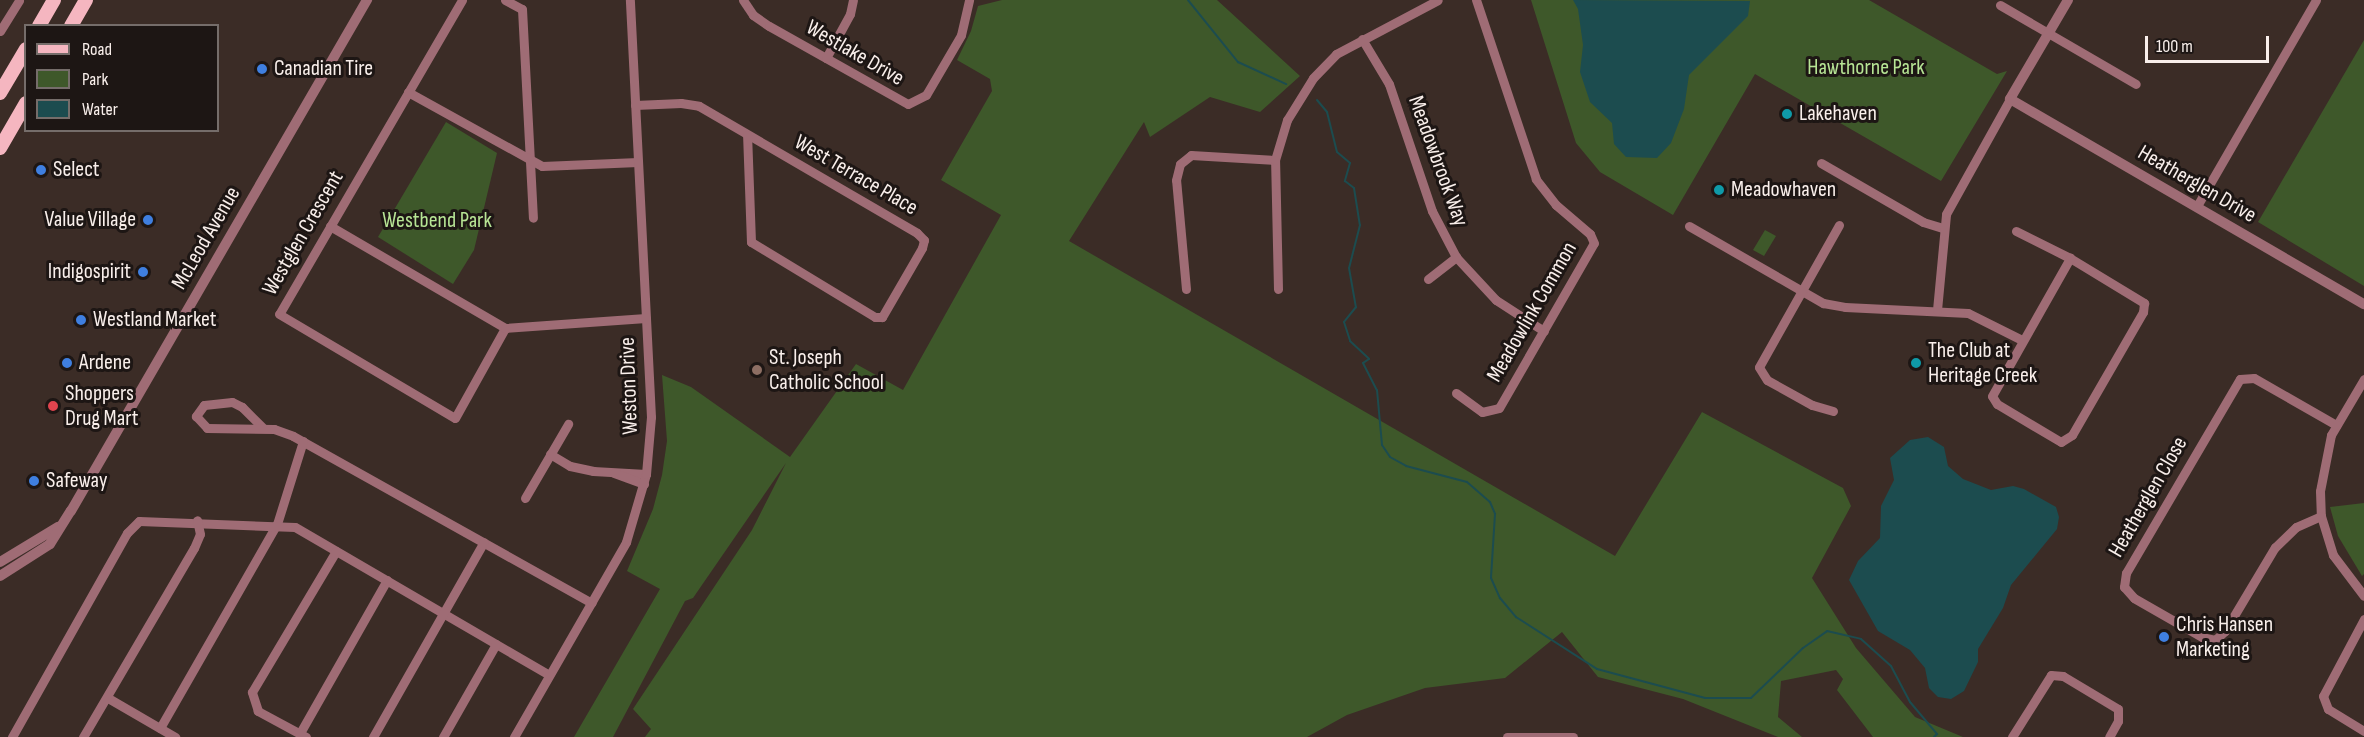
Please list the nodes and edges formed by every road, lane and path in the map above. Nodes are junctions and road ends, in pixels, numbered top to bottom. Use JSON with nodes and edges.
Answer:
{"nodes":[{"id":1,"x":19,"y":0,"type":"edge"},
{"id":2,"x":54,"y":0,"type":"edge"},
{"id":3,"x":86,"y":0,"type":"edge"},
{"id":4,"x":367,"y":0,"type":"edge"},
{"id":5,"x":462,"y":0,"type":"edge"},
{"id":6,"x":506,"y":0,"type":"edge"},
{"id":7,"x":630,"y":0,"type":"edge"},
{"id":8,"x":742,"y":0,"type":"edge"},
{"id":9,"x":853,"y":0,"type":"edge"},
{"id":10,"x":969,"y":0,"type":"edge"},
{"id":11,"x":1438,"y":0,"type":"edge"},
{"id":12,"x":1476,"y":0,"type":"edge"},
{"id":13,"x":2068,"y":0,"type":"edge"},
{"id":14,"x":2316,"y":0,"type":"edge"},
{"id":15,"x":2000,"y":5,"type":"dead end"},
{"id":16,"x":40,"y":24,"type":"edge"},
{"id":17,"x":72,"y":24,"type":"edge"},
{"id":18,"x":0,"y":31,"type":"edge"},
{"id":19,"x":2049,"y":33,"type":"junction"},
{"id":20,"x":1362,"y":39,"type":"junction"},
{"id":21,"x":24,"y":52,"type":"edge"},
{"id":22,"x":826,"y":58,"type":"junction"},
{"id":23,"x":2136,"y":84,"type":"dead end"},
{"id":24,"x":408,"y":92,"type":"junction"},
{"id":25,"x":0,"y":93,"type":"edge"},
{"id":26,"x":2010,"y":99,"type":"junction"},
{"id":27,"x":635,"y":105,"type":"junction"},
{"id":28,"x":24,"y":106,"type":"edge"},
{"id":29,"x":747,"y":135,"type":"junction"},
{"id":30,"x":0,"y":148,"type":"edge"},
{"id":31,"x":1275,"y":160,"type":"junction"},
{"id":32,"x":530,"y":162,"type":"junction"},
{"id":33,"x":638,"y":162,"type":"junction"},
{"id":34,"x":1821,"y":163,"type":"dead end"},
{"id":35,"x":2197,"y":206,"type":"junction"},
{"id":36,"x":533,"y":218,"type":"dead end"},
{"id":37,"x":1839,"y":225,"type":"dead end"},
{"id":38,"x":330,"y":226,"type":"junction"},
{"id":39,"x":1689,"y":226,"type":"dead end"},
{"id":40,"x":1943,"y":228,"type":"junction"},
{"id":41,"x":2016,"y":231,"type":"dead end"},
{"id":42,"x":1456,"y":257,"type":"junction"},
{"id":43,"x":2070,"y":258,"type":"junction"},
{"id":44,"x":1428,"y":279,"type":"dead end"},
{"id":45,"x":1185,"y":289,"type":"dead end"},
{"id":46,"x":1278,"y":289,"type":"dead end"},
{"id":47,"x":1801,"y":291,"type":"junction"},
{"id":48,"x":2364,"y":304,"type":"edge"},
{"id":49,"x":1937,"y":310,"type":"junction"},
{"id":50,"x":646,"y":318,"type":"junction"},
{"id":51,"x":505,"y":328,"type":"junction"},
{"id":52,"x":1544,"y":331,"type":"junction"},
{"id":53,"x":2022,"y":340,"type":"junction"},
{"id":54,"x":2364,"y":379,"type":"edge"},
{"id":55,"x":1456,"y":393,"type":"dead end"},
{"id":56,"x":1833,"y":411,"type":"dead end"},
{"id":57,"x":568,"y":424,"type":"dead end"},
{"id":58,"x":2336,"y":425,"type":"junction"},
{"id":59,"x":263,"y":428,"type":"junction"},
{"id":60,"x":303,"y":441,"type":"junction"},
{"id":61,"x":550,"y":454,"type":"junction"},
{"id":62,"x":645,"y":479,"type":"junction"},
{"id":63,"x":525,"y":498,"type":"dead end"},
{"id":64,"x":2321,"y":516,"type":"junction"},
{"id":65,"x":197,"y":520,"type":"junction"},
{"id":66,"x":277,"y":524,"type":"junction"},
{"id":67,"x":61,"y":525,"type":"junction"},
{"id":68,"x":484,"y":542,"type":"junction"},
{"id":69,"x":336,"y":551,"type":"junction"},
{"id":70,"x":0,"y":562,"type":"edge"},
{"id":71,"x":0,"y":576,"type":"edge"},
{"id":72,"x":387,"y":580,"type":"junction"},
{"id":73,"x":2364,"y":596,"type":"edge"},
{"id":74,"x":592,"y":603,"type":"junction"},
{"id":75,"x":442,"y":612,"type":"junction"},
{"id":76,"x":2364,"y":620,"type":"edge"},
{"id":77,"x":496,"y":644,"type":"junction"},
{"id":78,"x":549,"y":675,"type":"junction"},
{"id":79,"x":108,"y":698,"type":"junction"},
{"id":80,"x":160,"y":728,"type":"junction"},
{"id":81,"x":2364,"y":731,"type":"edge"},
{"id":82,"x":303,"y":735,"type":"edge"},
{"id":83,"x":12,"y":737,"type":"edge"},
{"id":84,"x":83,"y":737,"type":"edge"},
{"id":85,"x":175,"y":737,"type":"edge"},
{"id":86,"x":373,"y":737,"type":"edge"},
{"id":87,"x":443,"y":737,"type":"edge"},
{"id":88,"x":514,"y":737,"type":"edge"},
{"id":89,"x":1514,"y":737,"type":"edge"},
{"id":90,"x":1573,"y":737,"type":"edge"},
{"id":91,"x":2012,"y":737,"type":"edge"},
{"id":92,"x":2109,"y":737,"type":"edge"}],
"edges":[{"from":1,"to":18,"type":"street"},
{"from":2,"to":16,"type":"main road"},
{"from":3,"to":17,"type":"main road"},
{"from":4,"to":67,"type":"street","name":"McLeod Avenue"},
{"from":5,"to":24,"type":"street","name":"Westglen Crescent"},
{"from":6,"to":32,"type":"street"},
{"from":7,"to":27,"type":"street","name":"Weston Drive"},
{"from":8,"to":22,"type":"street","name":"Westlake Drive"},
{"from":9,"to":22,"type":"street"},
{"from":10,"to":22,"type":"street","name":"Westlake Drive"},
{"from":11,"to":20,"type":"street"},
{"from":12,"to":52,"type":"street","name":"Meadowlink Common"},
{"from":13,"to":19,"type":"street"},
{"from":14,"to":35,"type":"street"},
{"from":15,"to":19,"type":"street"},
{"from":19,"to":23,"type":"street"},
{"from":19,"to":26,"type":"street"},
{"from":20,"to":31,"type":"street"},
{"from":20,"to":42,"type":"street","name":"Meadowbrook Way"},
{"from":21,"to":25,"type":"main road"},
{"from":24,"to":32,"type":"street"},
{"from":24,"to":38,"type":"street","name":"Westglen Crescent"},
{"from":26,"to":35,"type":"street","name":"Heatherglen Drive"},
{"from":26,"to":40,"type":"street"},
{"from":27,"to":29,"type":"street","name":"West Terrace Place"},
{"from":27,"to":33,"type":"street","name":"Weston Drive"},
{"from":28,"to":30,"type":"main road"},
{"from":29,"to":29,"type":"street","name":"West Terrace Place"},
{"from":31,"to":45,"type":"street"},
{"from":31,"to":46,"type":"street"},
{"from":32,"to":33,"type":"street"},
{"from":32,"to":36,"type":"street"},
{"from":33,"to":50,"type":"street","name":"Weston Drive"},
{"from":34,"to":40,"type":"street"},
{"from":35,"to":48,"type":"street","name":"Heatherglen Drive"},
{"from":37,"to":47,"type":"street"},
{"from":38,"to":51,"type":"street"},
{"from":38,"to":51,"type":"street","name":"Westglen Crescent"},
{"from":39,"to":47,"type":"street"},
{"from":40,"to":49,"type":"street"},
{"from":41,"to":43,"type":"street"},
{"from":42,"to":44,"type":"street"},
{"from":42,"to":52,"type":"street","name":"Meadowbrook Way"},
{"from":43,"to":53,"type":"street"},
{"from":43,"to":53,"type":"street"},
{"from":47,"to":49,"type":"street"},
{"from":47,"to":56,"type":"street"},
{"from":49,"to":53,"type":"street"},
{"from":50,"to":51,"type":"street"},
{"from":50,"to":62,"type":"street","name":"Weston Drive"},
{"from":52,"to":55,"type":"street","name":"Meadowlink Common"},
{"from":54,"to":58,"type":"street"},
{"from":57,"to":61,"type":"street"},
{"from":58,"to":64,"type":"street"},
{"from":58,"to":64,"type":"street","name":"Heatherglen Close"},
{"from":59,"to":59,"type":"street"},
{"from":59,"to":60,"type":"street"},
{"from":60,"to":66,"type":"street"},
{"from":60,"to":68,"type":"street"},
{"from":61,"to":62,"type":"street"},
{"from":61,"to":63,"type":"street"},
{"from":62,"to":74,"type":"street","name":"Weston Drive"},
{"from":64,"to":73,"type":"street"},
{"from":65,"to":66,"type":"street"},
{"from":65,"to":79,"type":"street"},
{"from":65,"to":83,"type":"street"},
{"from":66,"to":69,"type":"street"},
{"from":66,"to":80,"type":"street"},
{"from":67,"to":70,"type":"street","name":"McLeod Avenue"},
{"from":67,"to":71,"type":"street","name":"McLeod Avenue"},
{"from":68,"to":74,"type":"street"},
{"from":68,"to":75,"type":"street"},
{"from":69,"to":72,"type":"street"},
{"from":69,"to":82,"type":"street"},
{"from":72,"to":75,"type":"street"},
{"from":72,"to":82,"type":"street"},
{"from":74,"to":78,"type":"street","name":"Weston Drive"},
{"from":75,"to":77,"type":"street"},
{"from":75,"to":86,"type":"street"},
{"from":76,"to":81,"type":"street"},
{"from":77,"to":78,"type":"street"},
{"from":77,"to":87,"type":"street"},
{"from":78,"to":88,"type":"street","name":"Weston Drive"},
{"from":79,"to":80,"type":"street"},
{"from":79,"to":84,"type":"street"},
{"from":80,"to":85,"type":"street"},
{"from":89,"to":90,"type":"street"},
{"from":91,"to":92,"type":"street"}]}
